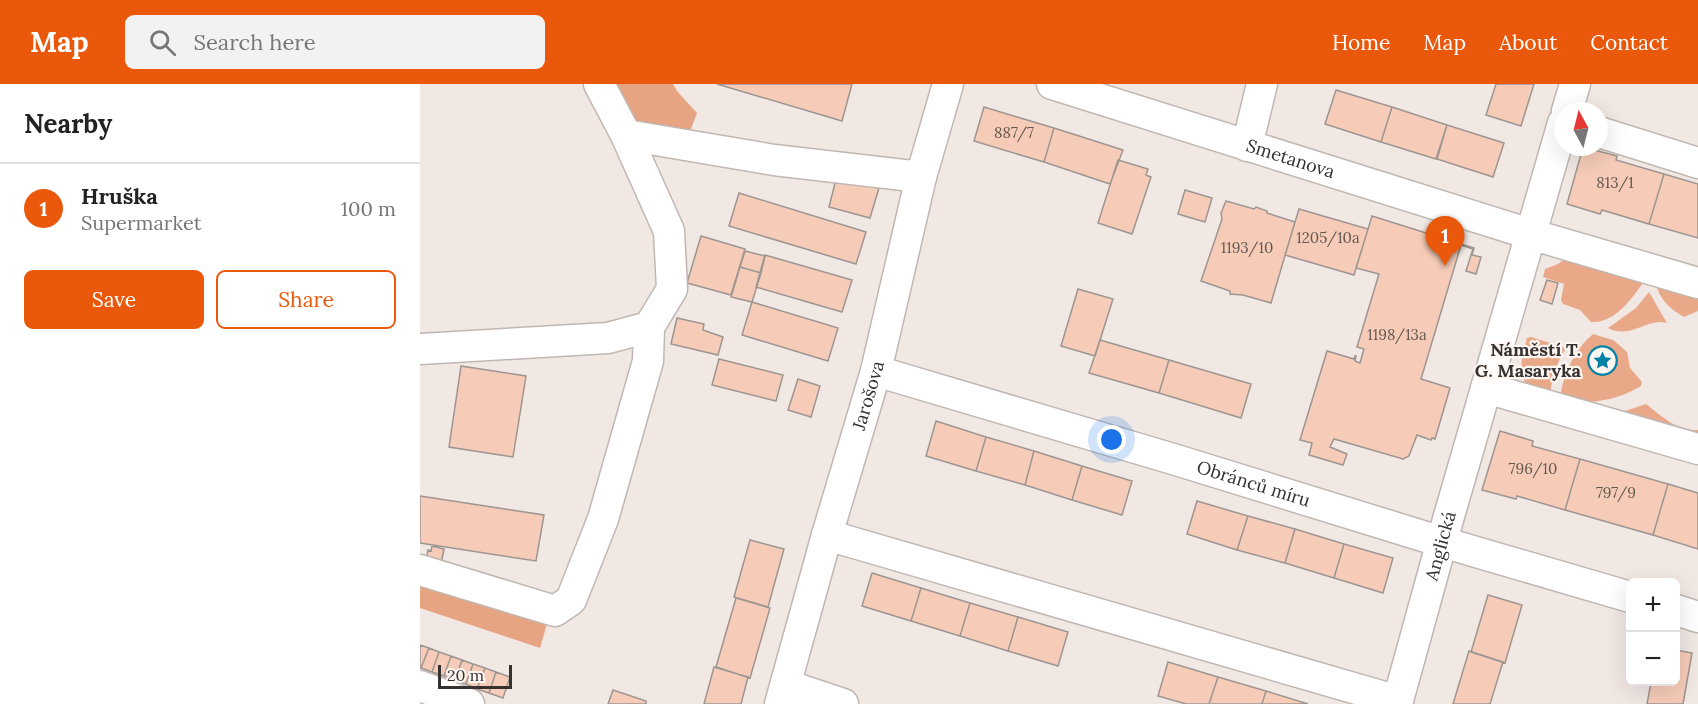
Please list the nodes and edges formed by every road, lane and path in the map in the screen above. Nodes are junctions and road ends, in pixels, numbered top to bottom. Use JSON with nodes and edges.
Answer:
{"nodes":[{"id":1,"x":599,"y":84,"type":"edge"},
{"id":2,"x":948,"y":84,"type":"edge"},
{"id":3,"x":1052,"y":84,"type":"edge"},
{"id":4,"x":1262,"y":84,"type":"edge"},
{"id":5,"x":1575,"y":84,"type":"edge"},
{"id":6,"x":1570,"y":102,"type":"edge"},
{"id":7,"x":626,"y":135,"type":"junction"},
{"id":8,"x":1608,"y":135,"type":"edge"},
{"id":9,"x":1246,"y":147,"type":"junction"},
{"id":10,"x":1554,"y":153,"type":"edge"},
{"id":11,"x":1698,"y":163,"type":"edge"},
{"id":12,"x":921,"y":177,"type":"junction"},
{"id":13,"x":1530,"y":234,"type":"junction"},
{"id":14,"x":1698,"y":283,"type":"edge"},
{"id":15,"x":649,"y":327,"type":"junction"},
{"id":16,"x":420,"y":349,"type":"edge"},
{"id":17,"x":876,"y":371,"type":"junction"},
{"id":18,"x":1486,"y":388,"type":"junction"},
{"id":19,"x":1698,"y":449,"type":"edge"},
{"id":20,"x":827,"y":535,"type":"junction"},
{"id":21,"x":1442,"y":542,"type":"junction"},
{"id":22,"x":420,"y":570,"type":"edge"},
{"id":23,"x":1626,"y":596,"type":"edge"},
{"id":24,"x":1680,"y":611,"type":"edge"},
{"id":25,"x":1698,"y":617,"type":"edge"},
{"id":26,"x":420,"y":686,"type":"edge"},
{"id":27,"x":783,"y":695,"type":"edge"},
{"id":28,"x":1398,"y":703,"type":"edge"},
{"id":29,"x":469,"y":704,"type":"edge"},
{"id":30,"x":843,"y":704,"type":"edge"}],
"edges":[{"from":1,"to":7,"type":"street"},
{"from":2,"to":12,"type":"street","name":"Jarošova"},
{"from":3,"to":9,"type":"street","name":"Smetanova"},
{"from":4,"to":9,"type":"street"},
{"from":5,"to":6,"type":"street"},
{"from":7,"to":12,"type":"street"},
{"from":7,"to":15,"type":"street"},
{"from":8,"to":11,"type":"street"},
{"from":9,"to":13,"type":"street","name":"Smetanova"},
{"from":10,"to":13,"type":"street"},
{"from":12,"to":17,"type":"street","name":"Jarošova"},
{"from":13,"to":14,"type":"street","name":"Smetanova"},
{"from":13,"to":18,"type":"street","name":"Anglická"},
{"from":15,"to":16,"type":"street"},
{"from":15,"to":22,"type":"street"},
{"from":17,"to":20,"type":"street","name":"Jarošova"},
{"from":17,"to":21,"type":"street","name":"Obránců míru"},
{"from":18,"to":19,"type":"street"},
{"from":18,"to":21,"type":"street","name":"Anglická"},
{"from":20,"to":27,"type":"street","name":"Jarošova"},
{"from":20,"to":28,"type":"street"},
{"from":21,"to":23,"type":"street","name":"Obránců míru"},
{"from":21,"to":28,"type":"street","name":"Anglická"},
{"from":24,"to":25,"type":"street"},
{"from":26,"to":29,"type":"street"},
{"from":27,"to":30,"type":"street"}]}
